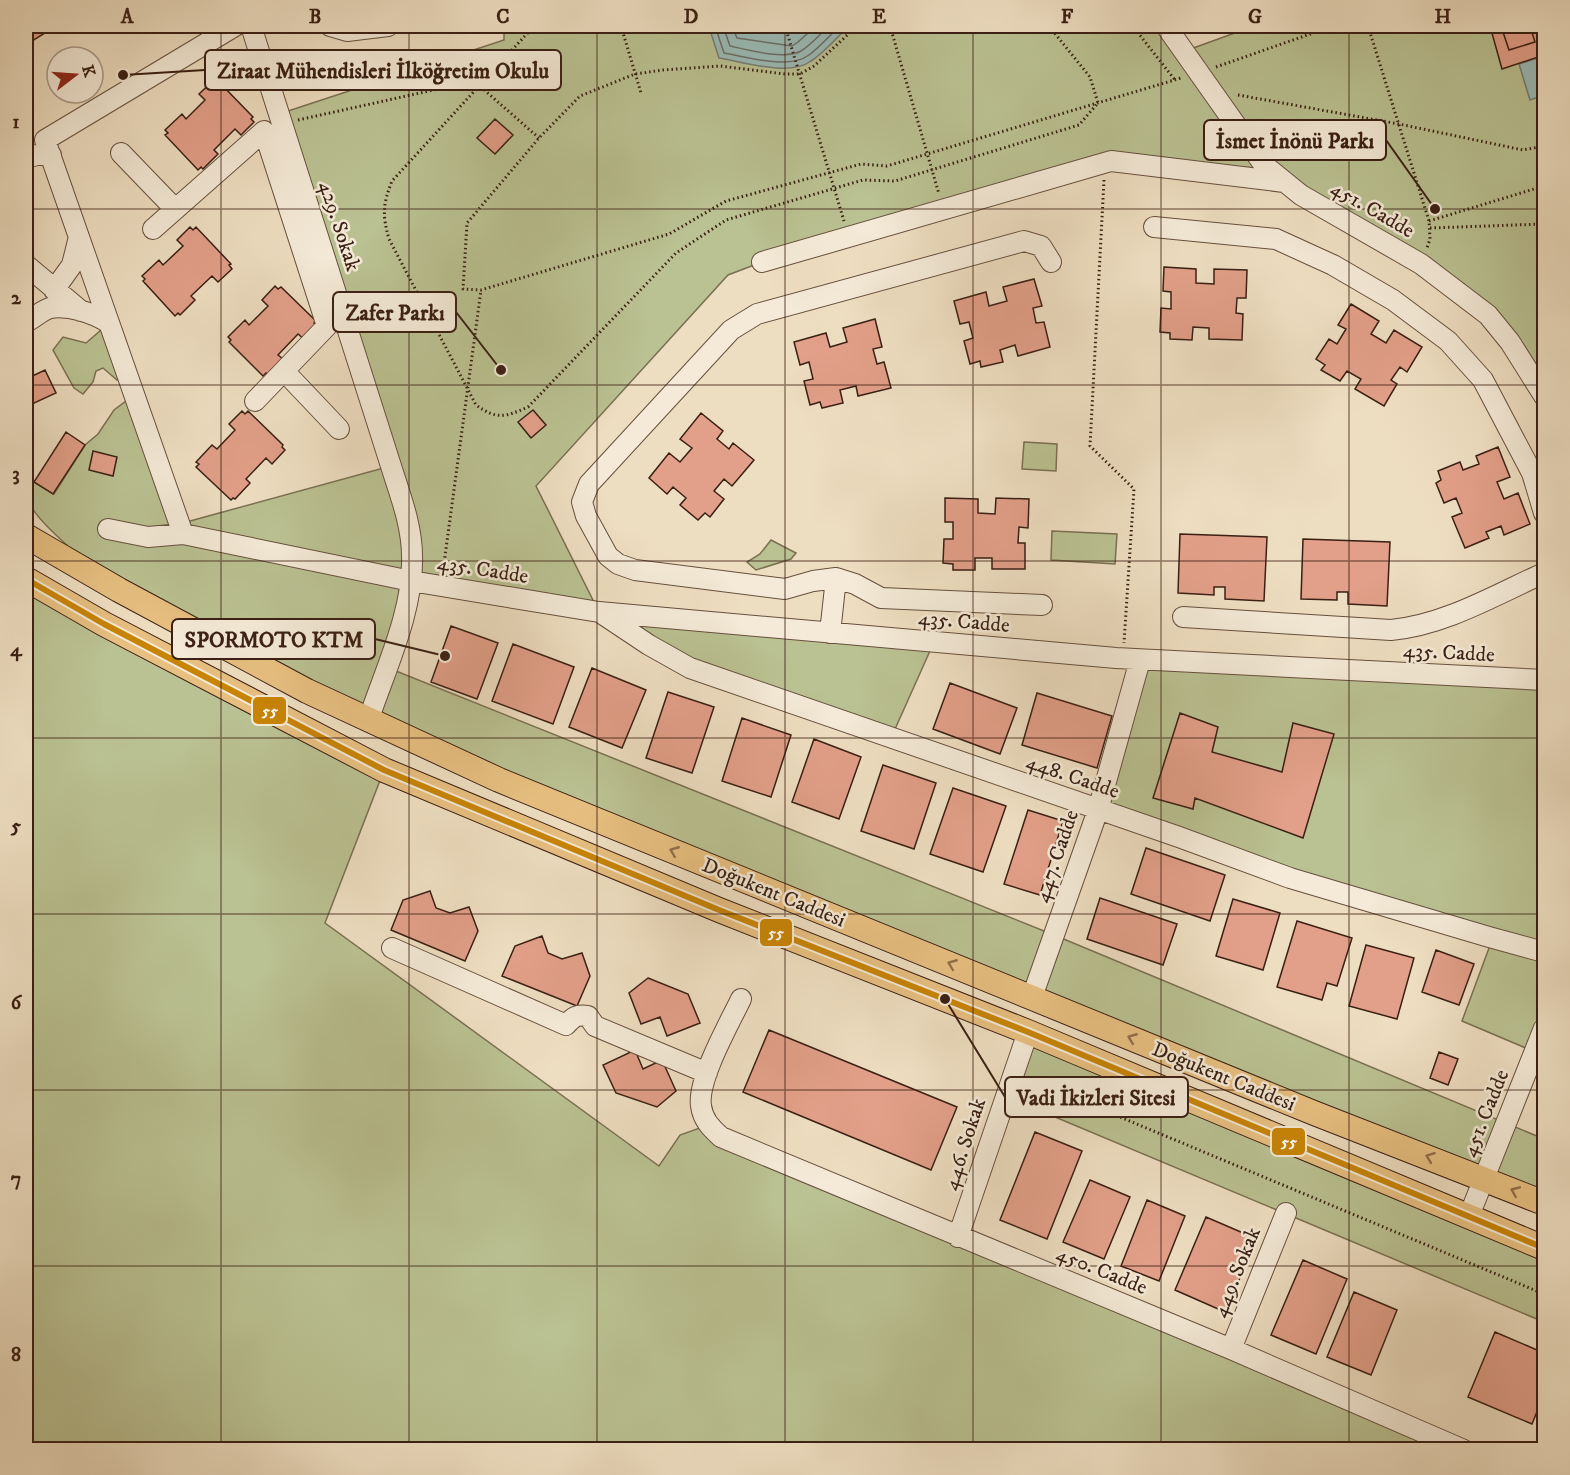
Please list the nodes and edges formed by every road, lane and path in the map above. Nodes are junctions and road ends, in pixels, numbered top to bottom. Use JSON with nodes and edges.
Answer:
{"nodes":[{"id":1,"x":235,"y":26,"type":"edge"},
{"id":2,"x":250,"y":26,"type":"edge"},
{"id":3,"x":330,"y":26,"type":"edge"},
{"id":4,"x":388,"y":26,"type":"edge"},
{"id":5,"x":534,"y":26,"type":"edge"},
{"id":6,"x":621,"y":26,"type":"edge"},
{"id":7,"x":785,"y":26,"type":"edge"},
{"id":8,"x":857,"y":26,"type":"edge"},
{"id":9,"x":890,"y":26,"type":"edge"},
{"id":10,"x":1049,"y":26,"type":"edge"},
{"id":11,"x":1121,"y":26,"type":"edge"},
{"id":12,"x":1166,"y":26,"type":"edge"},
{"id":13,"x":1333,"y":26,"type":"edge"},
{"id":14,"x":1368,"y":26,"type":"edge"},
{"id":15,"x":799,"y":72,"type":"junction"},
{"id":16,"x":1200,"y":73,"type":"junction"},
{"id":17,"x":635,"y":74,"type":"junction"},
{"id":18,"x":1175,"y":80,"type":"junction"},
{"id":19,"x":480,"y":84,"type":"junction"},
{"id":20,"x":1212,"y":90,"type":"junction"},
{"id":21,"x":641,"y":93,"type":"dead end"},
{"id":22,"x":1098,"y":103,"type":"junction"},
{"id":23,"x":282,"y":123,"type":"junction"},
{"id":24,"x":1399,"y":124,"type":"junction"},
{"id":25,"x":539,"y":138,"type":"junction"},
{"id":26,"x":1545,"y":146,"type":"edge"},
{"id":27,"x":121,"y":153,"type":"dead end"},
{"id":28,"x":927,"y":154,"type":"junction"},
{"id":29,"x":51,"y":155,"type":"junction"},
{"id":30,"x":26,"y":158,"type":"edge"},
{"id":31,"x":1105,"y":163,"type":"junction"},
{"id":32,"x":932,"y":169,"type":"junction"},
{"id":33,"x":830,"y":172,"type":"junction"},
{"id":34,"x":1285,"y":182,"type":"junction"},
{"id":35,"x":1545,"y":186,"type":"edge"},
{"id":36,"x":834,"y":188,"type":"junction"},
{"id":37,"x":175,"y":209,"type":"junction"},
{"id":38,"x":943,"y":210,"type":"junction"},
{"id":39,"x":1429,"y":221,"type":"junction"},
{"id":40,"x":1545,"y":224,"type":"edge"},
{"id":41,"x":1154,"y":227,"type":"dead end"},
{"id":42,"x":1430,"y":228,"type":"junction"},
{"id":43,"x":153,"y":229,"type":"dead end"},
{"id":44,"x":305,"y":230,"type":"junction"},
{"id":45,"x":79,"y":237,"type":"junction"},
{"id":46,"x":849,"y":237,"type":"junction"},
{"id":47,"x":762,"y":262,"type":"dead end"},
{"id":48,"x":1051,"y":262,"type":"dead end"},
{"id":49,"x":1421,"y":264,"type":"junction"},
{"id":50,"x":26,"y":265,"type":"edge"},
{"id":51,"x":54,"y":290,"type":"junction"},
{"id":52,"x":481,"y":290,"type":"junction"},
{"id":53,"x":81,"y":311,"type":"junction"},
{"id":54,"x":26,"y":322,"type":"edge"},
{"id":55,"x":109,"y":323,"type":"junction"},
{"id":56,"x":284,"y":371,"type":"junction"},
{"id":57,"x":468,"y":389,"type":"junction"},
{"id":58,"x":1545,"y":396,"type":"edge"},
{"id":59,"x":255,"y":401,"type":"dead end"},
{"id":60,"x":339,"y":429,"type":"dead end"},
{"id":61,"x":1545,"y":513,"type":"edge"},
{"id":62,"x":108,"y":529,"type":"dead end"},
{"id":63,"x":183,"y":534,"type":"junction"},
{"id":64,"x":26,"y":536,"type":"edge"},
{"id":65,"x":1545,"y":573,"type":"edge"},
{"id":66,"x":836,"y":578,"type":"junction"},
{"id":67,"x":26,"y":579,"type":"edge"},
{"id":68,"x":411,"y":581,"type":"junction"},
{"id":69,"x":441,"y":587,"type":"junction"},
{"id":70,"x":1042,"y":605,"type":"dead end"},
{"id":71,"x":599,"y":612,"type":"junction"},
{"id":72,"x":1183,"y":616,"type":"dead end"},
{"id":73,"x":831,"y":633,"type":"junction"},
{"id":74,"x":1131,"y":659,"type":"junction"},
{"id":75,"x":1545,"y":673,"type":"edge"},
{"id":76,"x":1516,"y":680,"type":"junction"},
{"id":77,"x":1545,"y":680,"type":"edge"},
{"id":78,"x":368,"y":721,"type":"junction"},
{"id":79,"x":1098,"y":810,"type":"junction"},
{"id":80,"x":392,"y":948,"type":"dead end"},
{"id":81,"x":1545,"y":952,"type":"edge"},
{"id":82,"x":1032,"y":997,"type":"junction"},
{"id":83,"x":741,"y":999,"type":"dead end"},
{"id":84,"x":1545,"y":1028,"type":"edge"},
{"id":85,"x":1028,"y":1032,"type":"junction"},
{"id":86,"x":1014,"y":1072,"type":"junction"},
{"id":87,"x":707,"y":1073,"type":"junction"},
{"id":88,"x":1485,"y":1178,"type":"junction"},
{"id":89,"x":1545,"y":1203,"type":"edge"},
{"id":90,"x":1286,"y":1213,"type":"dead end"},
{"id":91,"x":1469,"y":1216,"type":"junction"},
{"id":92,"x":958,"y":1237,"type":"junction"},
{"id":93,"x":1545,"y":1248,"type":"edge"},
{"id":94,"x":1545,"y":1294,"type":"edge"},
{"id":95,"x":1231,"y":1349,"type":"junction"},
{"id":96,"x":1464,"y":1449,"type":"edge"}],
"edges":[{"from":1,"to":29,"type":"street"},
{"from":2,"to":23,"type":"street","name":"429. Sokak"},
{"from":3,"to":4,"type":"street"},
{"from":5,"to":19,"type":"path"},
{"from":6,"to":17,"type":"path"},
{"from":7,"to":15,"type":"path"},
{"from":8,"to":15,"type":"path"},
{"from":9,"to":28,"type":"path"},
{"from":10,"to":22,"type":"path"},
{"from":11,"to":18,"type":"path"},
{"from":12,"to":16,"type":"street","name":"451. Cadde"},
{"from":13,"to":16,"type":"path"},
{"from":14,"to":24,"type":"path"},
{"from":15,"to":17,"type":"path"},
{"from":15,"to":33,"type":"path"},
{"from":16,"to":18,"type":"path"},
{"from":16,"to":20,"type":"street","name":"451. Cadde"},
{"from":17,"to":21,"type":"path"},
{"from":17,"to":25,"type":"path"},
{"from":18,"to":22,"type":"path"},
{"from":19,"to":23,"type":"path"},
{"from":19,"to":25,"type":"path"},
{"from":19,"to":57,"type":"path"},
{"from":20,"to":24,"type":"path"},
{"from":20,"to":34,"type":"street","name":"451. Cadde"},
{"from":22,"to":28,"type":"path"},
{"from":22,"to":32,"type":"path"},
{"from":23,"to":44,"type":"street","name":"429. Sokak"},
{"from":24,"to":26,"type":"path"},
{"from":24,"to":39,"type":"path"},
{"from":25,"to":52,"type":"path"},
{"from":27,"to":37,"type":"street"},
{"from":28,"to":32,"type":"path"},
{"from":28,"to":33,"type":"path"},
{"from":29,"to":30,"type":"street"},
{"from":29,"to":45,"type":"street"},
{"from":31,"to":34,"type":"street"},
{"from":31,"to":38,"type":"street"},
{"from":31,"to":74,"type":"path"},
{"from":32,"to":36,"type":"path"},
{"from":32,"to":38,"type":"path"},
{"from":33,"to":36,"type":"path"},
{"from":33,"to":52,"type":"path"},
{"from":34,"to":49,"type":"street","name":"451. Cadde"},
{"from":35,"to":39,"type":"path"},
{"from":36,"to":46,"type":"path"},
{"from":36,"to":57,"type":"path"},
{"from":37,"to":43,"type":"street"},
{"from":37,"to":44,"type":"street"},
{"from":38,"to":46,"type":"street"},
{"from":39,"to":42,"type":"path"},
{"from":40,"to":42,"type":"path"},
{"from":41,"to":61,"type":"street"},
{"from":42,"to":49,"type":"path"},
{"from":44,"to":56,"type":"street"},
{"from":44,"to":68,"type":"street","name":"429. Sokak"},
{"from":45,"to":51,"type":"street"},
{"from":45,"to":55,"type":"street"},
{"from":46,"to":47,"type":"street"},
{"from":48,"to":66,"type":"street"},
{"from":49,"to":58,"type":"street","name":"451. Cadde"},
{"from":50,"to":51,"type":"street"},
{"from":51,"to":53,"type":"street"},
{"from":52,"to":57,"type":"path"},
{"from":53,"to":54,"type":"street"},
{"from":53,"to":55,"type":"street"},
{"from":55,"to":63,"type":"street"},
{"from":56,"to":59,"type":"street"},
{"from":56,"to":60,"type":"street"},
{"from":57,"to":69,"type":"path"},
{"from":62,"to":63,"type":"street","name":"435. Cadde"},
{"from":63,"to":68,"type":"street","name":"435. Cadde"},
{"from":64,"to":78,"type":"main road","name":"Doğukent Caddesi"},
{"from":65,"to":72,"type":"street"},
{"from":66,"to":70,"type":"street"},
{"from":66,"to":73,"type":"street"},
{"from":67,"to":85,"type":"main road","name":"Doğukent Caddesi"},
{"from":68,"to":69,"type":"street","name":"435. Cadde"},
{"from":68,"to":78,"type":"street","name":"429. Sokak"},
{"from":69,"to":71,"type":"street","name":"435. Cadde"},
{"from":71,"to":73,"type":"street","name":"435. Cadde"},
{"from":71,"to":79,"type":"street","name":"448. Cadde"},
{"from":73,"to":74,"type":"street","name":"435. Cadde"},
{"from":74,"to":76,"type":"street","name":"435. Cadde"},
{"from":74,"to":79,"type":"street","name":"447. Cadde"},
{"from":75,"to":76,"type":"street"},
{"from":76,"to":77,"type":"street"},
{"from":82,"to":78,"type":"main road","name":"Doğukent Caddesi","one_way":true},
{"from":79,"to":81,"type":"street","name":"448. Cadde"},
{"from":79,"to":82,"type":"street","name":"447. Cadde"},
{"from":80,"to":87,"type":"street"},
{"from":88,"to":82,"type":"main road","name":"Doğukent Caddesi","one_way":true},
{"from":83,"to":87,"type":"street"},
{"from":84,"to":88,"type":"street","name":"451. Cadde"},
{"from":85,"to":86,"type":"street","name":"446. Sokak"},
{"from":85,"to":91,"type":"main road","name":"Doğukent Caddesi"},
{"from":86,"to":92,"type":"street","name":"446. Sokak"},
{"from":86,"to":94,"type":"path"},
{"from":87,"to":92,"type":"street","name":"450. Cadde"},
{"from":89,"to":88,"type":"main road","name":"Doğukent Caddesi","one_way":true},
{"from":88,"to":91,"type":"street","name":"451. Cadde"},
{"from":90,"to":95,"type":"street","name":"449. Sokak"},
{"from":91,"to":93,"type":"main road","name":"Doğukent Caddesi"},
{"from":92,"to":95,"type":"street","name":"450. Cadde"},
{"from":95,"to":96,"type":"street","name":"450. Cadde"}]}
